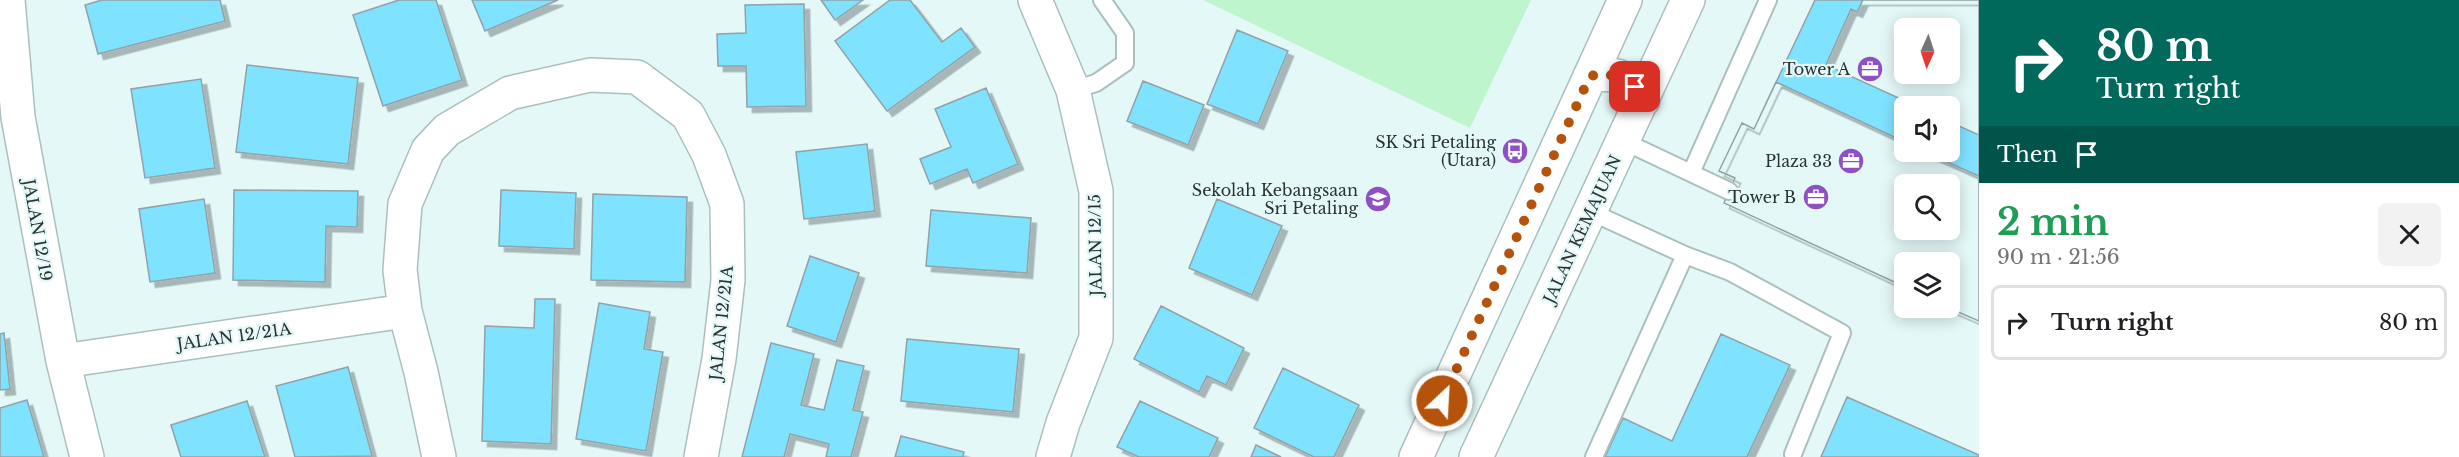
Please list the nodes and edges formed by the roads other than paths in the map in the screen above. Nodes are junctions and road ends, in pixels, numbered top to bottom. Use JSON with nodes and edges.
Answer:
{"nodes":[{"id":1,"x":8,"y":0,"type":"edge"},
{"id":2,"x":1035,"y":0,"type":"edge"},
{"id":3,"x":1102,"y":0,"type":"edge"},
{"id":4,"x":1625,"y":0,"type":"edge"},
{"id":5,"x":1688,"y":0,"type":"edge"},
{"id":6,"x":1768,"y":0,"type":"edge"},
{"id":7,"x":1590,"y":76,"type":"junction"},
{"id":8,"x":1073,"y":90,"type":"junction"},
{"id":9,"x":1643,"y":100,"type":"junction"},
{"id":10,"x":9,"y":118,"type":"edge"},
{"id":11,"x":1623,"y":141,"type":"junction"},
{"id":12,"x":1691,"y":173,"type":"junction"},
{"id":13,"x":1729,"y":191,"type":"dead end"},
{"id":14,"x":1591,"y":212,"type":"junction"},
{"id":15,"x":1685,"y":255,"type":"junction"},
{"id":16,"x":405,"y":311,"type":"junction"},
{"id":17,"x":63,"y":361,"type":"junction"},
{"id":18,"x":1793,"y":454,"type":"dead end"},
{"id":19,"x":87,"y":457,"type":"edge"},
{"id":20,"x":439,"y":457,"type":"edge"},
{"id":21,"x":701,"y":457,"type":"edge"},
{"id":22,"x":1053,"y":457,"type":"edge"},
{"id":23,"x":1416,"y":457,"type":"edge"},
{"id":24,"x":1476,"y":457,"type":"edge"},
{"id":25,"x":1594,"y":457,"type":"edge"}],
"edges":[{"from":1,"to":10,"type":"street","name":"JALAN 12/19"},
{"from":2,"to":8,"type":"street","name":"JALAN 12/15"},
{"from":3,"to":8,"type":"lane"},
{"from":4,"to":7,"type":"street"},
{"from":5,"to":9,"type":"street","name":"JALAN KEMAJUAN"},
{"from":6,"to":12,"type":"lane"},
{"from":7,"to":9,"type":"street"},
{"from":7,"to":23,"type":"street"},
{"from":8,"to":22,"type":"street","name":"JALAN 12/15"},
{"from":9,"to":11,"type":"street","name":"JALAN KEMAJUAN"},
{"from":10,"to":17,"type":"street","name":"JALAN 12/19"},
{"from":11,"to":12,"type":"lane"},
{"from":11,"to":14,"type":"street","name":"JALAN KEMAJUAN"},
{"from":12,"to":13,"type":"lane"},
{"from":14,"to":15,"type":"lane"},
{"from":14,"to":24,"type":"street","name":"JALAN KEMAJUAN"},
{"from":15,"to":18,"type":"lane"},
{"from":15,"to":25,"type":"lane"},
{"from":16,"to":17,"type":"street","name":"JALAN 12/21A"},
{"from":16,"to":20,"type":"street","name":"JALAN 12/21A"},
{"from":16,"to":21,"type":"street","name":"JALAN 12/21A"},
{"from":17,"to":19,"type":"street","name":"JALAN 12/19"}]}
